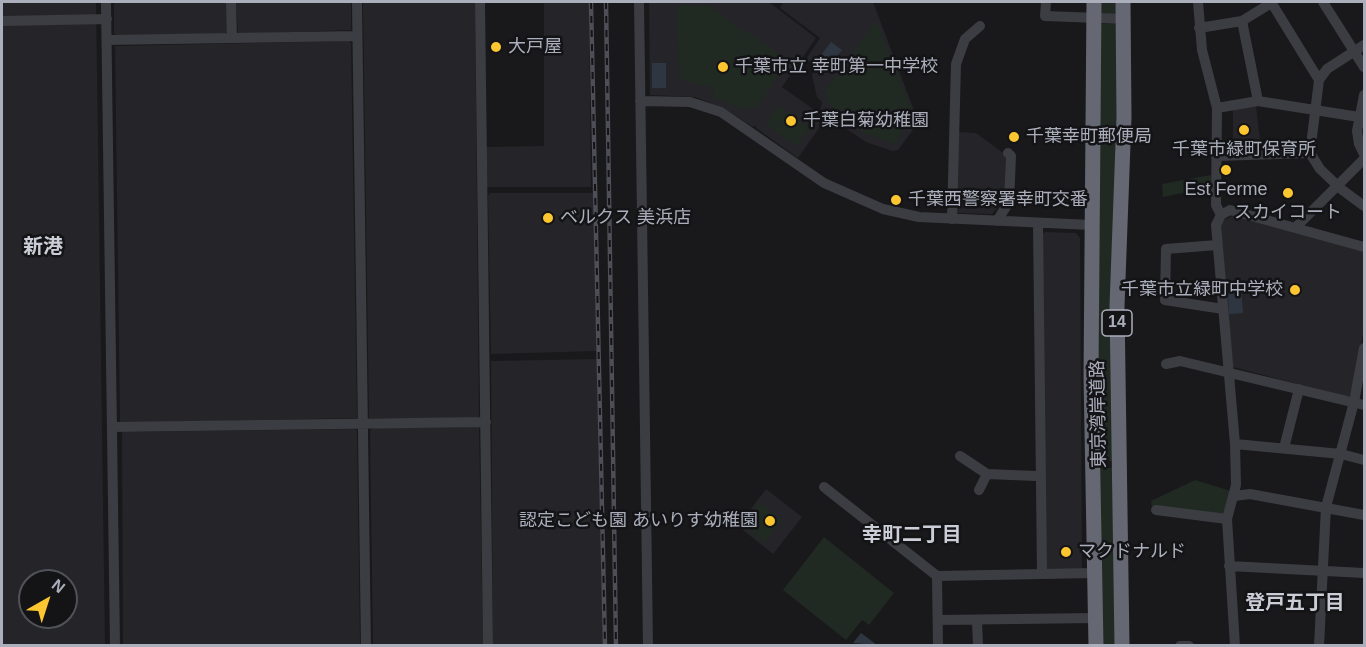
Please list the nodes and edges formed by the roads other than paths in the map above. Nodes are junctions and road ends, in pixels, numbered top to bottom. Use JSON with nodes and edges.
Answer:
{"nodes":[{"id":1,"x":106,"y":2,"type":"edge"},
{"id":2,"x":231,"y":2,"type":"edge"},
{"id":3,"x":357,"y":2,"type":"edge"},
{"id":4,"x":480,"y":2,"type":"edge"},
{"id":5,"x":639,"y":2,"type":"edge"},
{"id":6,"x":1046,"y":2,"type":"edge"},
{"id":7,"x":1094,"y":2,"type":"edge"},
{"id":8,"x":1123,"y":2,"type":"edge"},
{"id":9,"x":1198,"y":2,"type":"edge"},
{"id":10,"x":1272,"y":2,"type":"edge"},
{"id":11,"x":1323,"y":2,"type":"edge"},
{"id":12,"x":107,"y":19,"type":"junction"},
{"id":13,"x":1094,"y":19,"type":"junction"},
{"id":14,"x":1124,"y":19,"type":"junction"},
{"id":15,"x":2,"y":21,"type":"edge"},
{"id":16,"x":1242,"y":21,"type":"junction"},
{"id":17,"x":980,"y":26,"type":"dead end"},
{"id":18,"x":1199,"y":28,"type":"junction"},
{"id":19,"x":357,"y":36,"type":"junction"},
{"id":20,"x":231,"y":38,"type":"junction"},
{"id":21,"x":107,"y":40,"type":"junction"},
{"id":22,"x":1360,"y":48,"type":"edge"},
{"id":23,"x":1365,"y":67,"type":"edge"},
{"id":24,"x":1319,"y":80,"type":"junction"},
{"id":25,"x":1365,"y":94,"type":"edge"},
{"id":26,"x":640,"y":101,"type":"junction"},
{"id":27,"x":1258,"y":101,"type":"junction"},
{"id":28,"x":1217,"y":108,"type":"junction"},
{"id":29,"x":1315,"y":110,"type":"junction"},
{"id":30,"x":1359,"y":117,"type":"junction"},
{"id":31,"x":1008,"y":153,"type":"dead end"},
{"id":32,"x":1310,"y":153,"type":"junction"},
{"id":33,"x":1365,"y":154,"type":"edge"},
{"id":34,"x":1216,"y":156,"type":"junction"},
{"id":35,"x":1365,"y":159,"type":"edge"},
{"id":36,"x":1337,"y":186,"type":"junction"},
{"id":37,"x":1365,"y":206,"type":"edge"},
{"id":38,"x":1221,"y":215,"type":"junction"},
{"id":39,"x":952,"y":219,"type":"junction"},
{"id":40,"x":997,"y":221,"type":"junction"},
{"id":41,"x":1038,"y":223,"type":"junction"},
{"id":42,"x":1091,"y":225,"type":"junction"},
{"id":43,"x":1295,"y":228,"type":"junction"},
{"id":44,"x":1217,"y":245,"type":"junction"},
{"id":45,"x":1365,"y":247,"type":"edge"},
{"id":46,"x":1223,"y":309,"type":"junction"},
{"id":47,"x":1365,"y":348,"type":"edge"},
{"id":48,"x":1166,"y":364,"type":"dead end"},
{"id":49,"x":1227,"y":371,"type":"junction"},
{"id":50,"x":1299,"y":389,"type":"junction"},
{"id":51,"x":1359,"y":404,"type":"edge"},
{"id":52,"x":486,"y":422,"type":"junction"},
{"id":53,"x":363,"y":424,"type":"junction"},
{"id":54,"x":112,"y":427,"type":"junction"},
{"id":55,"x":1235,"y":444,"type":"junction"},
{"id":56,"x":1284,"y":448,"type":"junction"},
{"id":57,"x":1341,"y":454,"type":"junction"},
{"id":58,"x":960,"y":456,"type":"dead end"},
{"id":59,"x":1365,"y":460,"type":"edge"},
{"id":60,"x":987,"y":474,"type":"junction"},
{"id":61,"x":1036,"y":476,"type":"dead end"},
{"id":62,"x":824,"y":487,"type":"dead end"},
{"id":63,"x":979,"y":490,"type":"dead end"},
{"id":64,"x":1234,"y":496,"type":"junction"},
{"id":65,"x":1326,"y":507,"type":"junction"},
{"id":66,"x":1156,"y":510,"type":"dead end"},
{"id":67,"x":1365,"y":514,"type":"edge"},
{"id":68,"x":1227,"y":519,"type":"junction"},
{"id":69,"x":1229,"y":566,"type":"junction"},
{"id":70,"x":1322,"y":571,"type":"junction"},
{"id":71,"x":1095,"y":573,"type":"junction"},
{"id":72,"x":1365,"y":573,"type":"edge"},
{"id":73,"x":1042,"y":574,"type":"junction"},
{"id":74,"x":937,"y":576,"type":"junction"},
{"id":75,"x":1095,"y":618,"type":"junction"},
{"id":76,"x":938,"y":620,"type":"junction"},
{"id":77,"x":977,"y":621,"type":"junction"},
{"id":78,"x":115,"y":645,"type":"edge"},
{"id":79,"x":366,"y":645,"type":"edge"},
{"id":80,"x":488,"y":645,"type":"edge"},
{"id":81,"x":648,"y":645,"type":"edge"},
{"id":82,"x":938,"y":645,"type":"edge"},
{"id":83,"x":978,"y":645,"type":"edge"},
{"id":84,"x":1096,"y":645,"type":"edge"},
{"id":85,"x":1122,"y":645,"type":"edge"},
{"id":86,"x":1180,"y":645,"type":"edge"},
{"id":87,"x":1190,"y":645,"type":"edge"},
{"id":88,"x":1235,"y":645,"type":"edge"},
{"id":89,"x":1319,"y":645,"type":"edge"}],
"edges":[{"from":1,"to":12,"type":"street"},
{"from":2,"to":20,"type":"street"},
{"from":3,"to":19,"type":"street"},
{"from":4,"to":52,"type":"street"},
{"from":5,"to":26,"type":"street"},
{"from":6,"to":13,"type":"street"},
{"from":7,"to":13,"type":"highway","name":"東京湾岸道路","number":"14"},
{"from":8,"to":14,"type":"highway","name":"東京湾岸道路","number":"14"},
{"from":9,"to":18,"type":"street"},
{"from":10,"to":16,"type":"street"},
{"from":10,"to":24,"type":"street"},
{"from":11,"to":22,"type":"street"},
{"from":12,"to":15,"type":"street"},
{"from":12,"to":21,"type":"street"},
{"from":13,"to":14,"type":"street"},
{"from":13,"to":42,"type":"highway","name":"東京湾岸道路","number":"14"},
{"from":14,"to":85,"type":"highway","name":"東京湾岸道路","number":"14"},
{"from":16,"to":18,"type":"street"},
{"from":16,"to":27,"type":"street"},
{"from":17,"to":39,"type":"street"},
{"from":18,"to":28,"type":"street"},
{"from":19,"to":20,"type":"street"},
{"from":19,"to":53,"type":"street"},
{"from":20,"to":21,"type":"street"},
{"from":21,"to":54,"type":"street"},
{"from":22,"to":23,"type":"street"},
{"from":22,"to":24,"type":"street"},
{"from":24,"to":29,"type":"street"},
{"from":25,"to":30,"type":"street"},
{"from":26,"to":39,"type":"street"},
{"from":26,"to":81,"type":"street"},
{"from":27,"to":28,"type":"street"},
{"from":27,"to":29,"type":"street"},
{"from":28,"to":34,"type":"street"},
{"from":29,"to":30,"type":"street"},
{"from":29,"to":32,"type":"street"},
{"from":30,"to":33,"type":"street"},
{"from":31,"to":40,"type":"street"},
{"from":32,"to":34,"type":"street"},
{"from":32,"to":36,"type":"street"},
{"from":34,"to":38,"type":"street"},
{"from":35,"to":36,"type":"street"},
{"from":36,"to":37,"type":"street"},
{"from":36,"to":43,"type":"street"},
{"from":38,"to":43,"type":"street"},
{"from":38,"to":44,"type":"street"},
{"from":39,"to":40,"type":"street"},
{"from":40,"to":41,"type":"street"},
{"from":41,"to":42,"type":"street"},
{"from":41,"to":73,"type":"street"},
{"from":42,"to":71,"type":"highway","name":"東京湾岸道路","number":"14"},
{"from":43,"to":45,"type":"street"},
{"from":44,"to":46,"type":"street"},
{"from":44,"to":46,"type":"street"},
{"from":46,"to":49,"type":"street"},
{"from":47,"to":51,"type":"street"},
{"from":48,"to":49,"type":"street"},
{"from":49,"to":50,"type":"street"},
{"from":49,"to":55,"type":"street"},
{"from":50,"to":51,"type":"street"},
{"from":50,"to":56,"type":"street"},
{"from":51,"to":57,"type":"street"},
{"from":52,"to":53,"type":"street"},
{"from":52,"to":80,"type":"street"},
{"from":53,"to":54,"type":"street"},
{"from":53,"to":79,"type":"street"},
{"from":54,"to":78,"type":"street"},
{"from":55,"to":56,"type":"street"},
{"from":55,"to":64,"type":"street"},
{"from":56,"to":57,"type":"street"},
{"from":57,"to":59,"type":"street"},
{"from":57,"to":65,"type":"street"},
{"from":58,"to":60,"type":"street"},
{"from":60,"to":61,"type":"street"},
{"from":60,"to":63,"type":"street"},
{"from":62,"to":74,"type":"street"},
{"from":64,"to":65,"type":"street"},
{"from":64,"to":68,"type":"street"},
{"from":65,"to":67,"type":"street"},
{"from":65,"to":70,"type":"street"},
{"from":66,"to":68,"type":"street"},
{"from":68,"to":69,"type":"street"},
{"from":69,"to":70,"type":"street"},
{"from":69,"to":88,"type":"street"},
{"from":70,"to":72,"type":"street"},
{"from":70,"to":89,"type":"street"},
{"from":71,"to":73,"type":"street"},
{"from":71,"to":75,"type":"highway","name":"東京湾岸道路","number":"14"},
{"from":73,"to":74,"type":"street"},
{"from":74,"to":76,"type":"street"},
{"from":75,"to":77,"type":"street"},
{"from":75,"to":84,"type":"highway","name":"東京湾岸道路","number":"14"},
{"from":76,"to":77,"type":"street"},
{"from":76,"to":82,"type":"street"},
{"from":77,"to":83,"type":"street"},
{"from":86,"to":87,"type":"street"}]}
